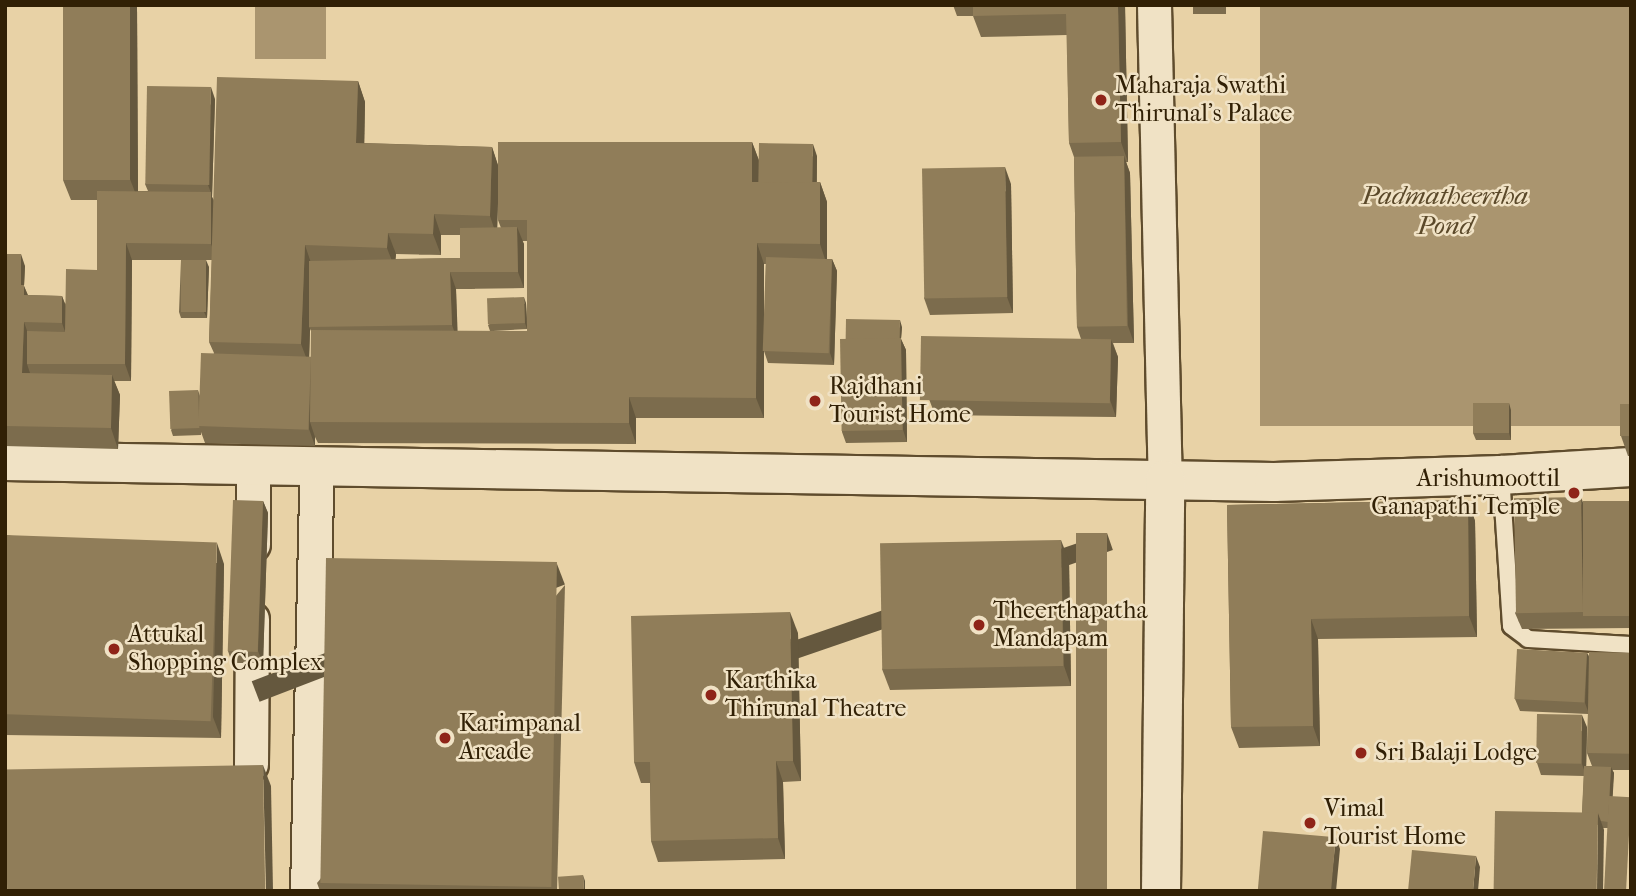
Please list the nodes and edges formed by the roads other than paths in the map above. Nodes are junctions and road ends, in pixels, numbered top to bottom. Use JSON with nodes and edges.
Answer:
{"nodes":[{"id":1,"x":1154,"y":5,"type":"edge"},
{"id":2,"x":5,"y":461,"type":"edge"},
{"id":3,"x":253,"y":466,"type":"junction"},
{"id":4,"x":317,"y":467,"type":"junction"},
{"id":5,"x":1631,"y":467,"type":"edge"},
{"id":6,"x":1502,"y":475,"type":"junction"},
{"id":7,"x":1165,"y":480,"type":"junction"},
{"id":8,"x":1631,"y":645,"type":"edge"},
{"id":9,"x":251,"y":764,"type":"edge"},
{"id":10,"x":307,"y":891,"type":"edge"},
{"id":11,"x":1161,"y":891,"type":"edge"}],
"edges":[{"from":1,"to":7,"type":"street"},
{"from":2,"to":3,"type":"street"},
{"from":3,"to":4,"type":"street"},
{"from":3,"to":9,"type":"street"},
{"from":4,"to":7,"type":"street"},
{"from":4,"to":10,"type":"street"},
{"from":5,"to":6,"type":"street"},
{"from":6,"to":7,"type":"street"},
{"from":6,"to":8,"type":"lane"},
{"from":7,"to":11,"type":"street"}]}
